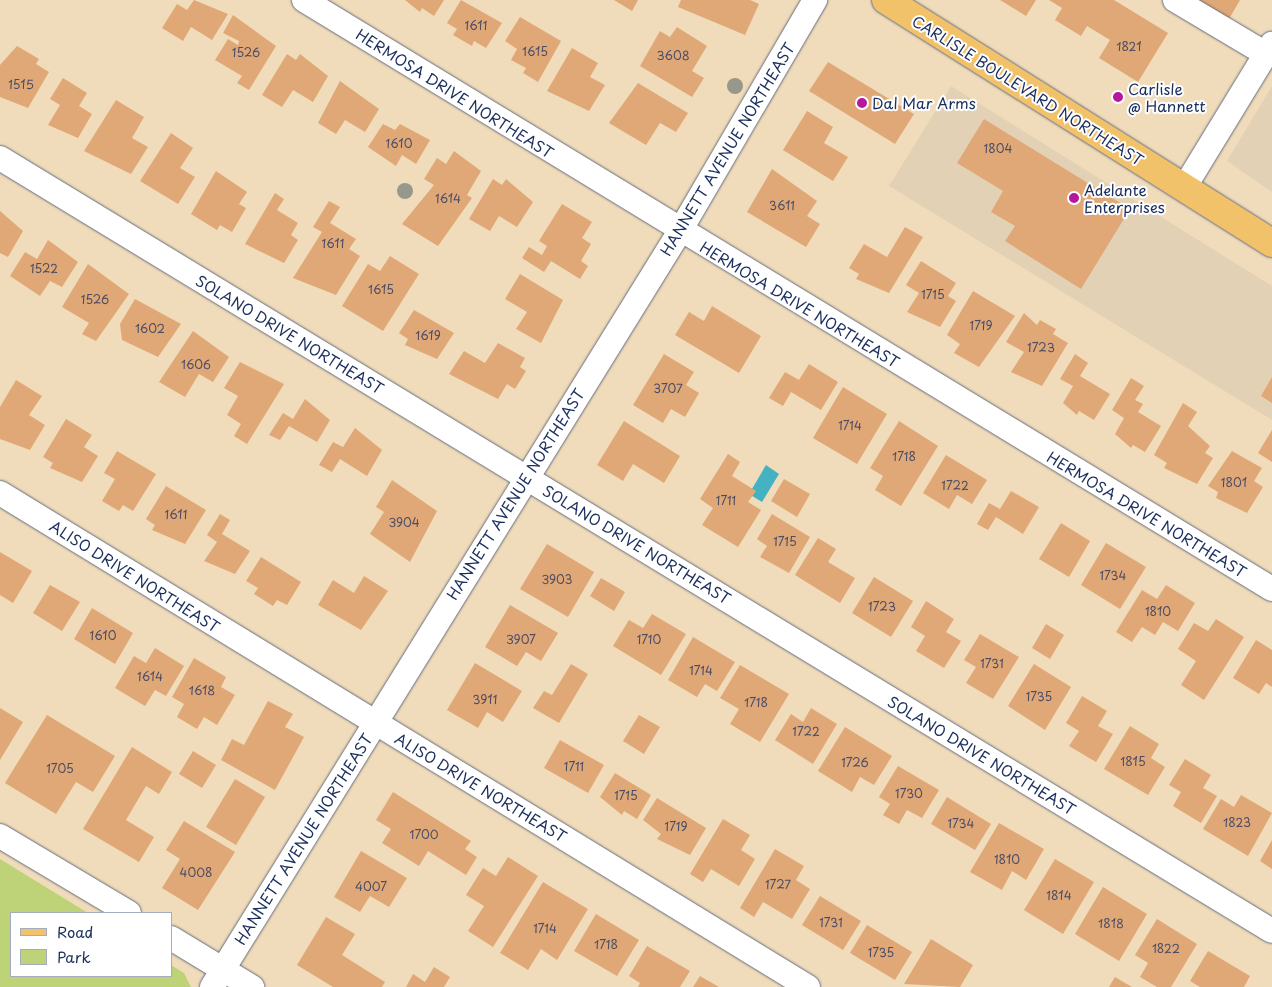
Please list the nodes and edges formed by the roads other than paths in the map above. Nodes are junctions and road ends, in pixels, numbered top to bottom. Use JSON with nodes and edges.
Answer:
{"nodes":[{"id":1,"x":304,"y":0,"type":"edge"},
{"id":2,"x":815,"y":0,"type":"edge"},
{"id":3,"x":886,"y":0,"type":"edge"},
{"id":4,"x":1176,"y":0,"type":"edge"},
{"id":5,"x":1269,"y":49,"type":"edge"},
{"id":6,"x":0,"y":158,"type":"edge"},
{"id":7,"x":1184,"y":188,"type":"junction"},
{"id":8,"x":680,"y":231,"type":"junction"},
{"id":9,"x":1272,"y":243,"type":"edge"},
{"id":10,"x":526,"y":476,"type":"junction"},
{"id":11,"x":0,"y":493,"type":"edge"},
{"id":12,"x":1272,"y":589,"type":"edge"},
{"id":13,"x":375,"y":723,"type":"junction"},
{"id":14,"x":0,"y":836,"type":"edge"},
{"id":15,"x":127,"y":912,"type":"edge"},
{"id":16,"x":1272,"y":931,"type":"edge"},
{"id":17,"x":172,"y":939,"type":"edge"},
{"id":18,"x":218,"y":978,"type":"edge"},
{"id":19,"x":252,"y":987,"type":"edge"},
{"id":20,"x":808,"y":987,"type":"edge"}],
"edges":[{"from":1,"to":8,"type":"street","name":"HERMOSA DRIVE NORTHEAST"},
{"from":2,"to":8,"type":"street","name":"HANNETT AVENUE NORTHEAST"},
{"from":3,"to":7,"type":"main road","name":"CARLISLE BOULEVARD NORTHEAST"},
{"from":4,"to":5,"type":"street"},
{"from":5,"to":7,"type":"street"},
{"from":6,"to":10,"type":"street","name":"SOLANO DRIVE NORTHEAST"},
{"from":7,"to":9,"type":"main road","name":"CARLISLE BOULEVARD NORTHEAST"},
{"from":8,"to":10,"type":"street","name":"HANNETT AVENUE NORTHEAST"},
{"from":8,"to":12,"type":"street","name":"HERMOSA DRIVE NORTHEAST"},
{"from":10,"to":13,"type":"street","name":"HANNETT AVENUE NORTHEAST"},
{"from":10,"to":16,"type":"street","name":"SOLANO DRIVE NORTHEAST"},
{"from":11,"to":13,"type":"street","name":"ALISO DRIVE NORTHEAST"},
{"from":13,"to":18,"type":"street","name":"HANNETT AVENUE NORTHEAST"},
{"from":13,"to":20,"type":"street","name":"ALISO DRIVE NORTHEAST"},
{"from":14,"to":15,"type":"street"},
{"from":17,"to":18,"type":"street"},
{"from":18,"to":19,"type":"street"}]}
